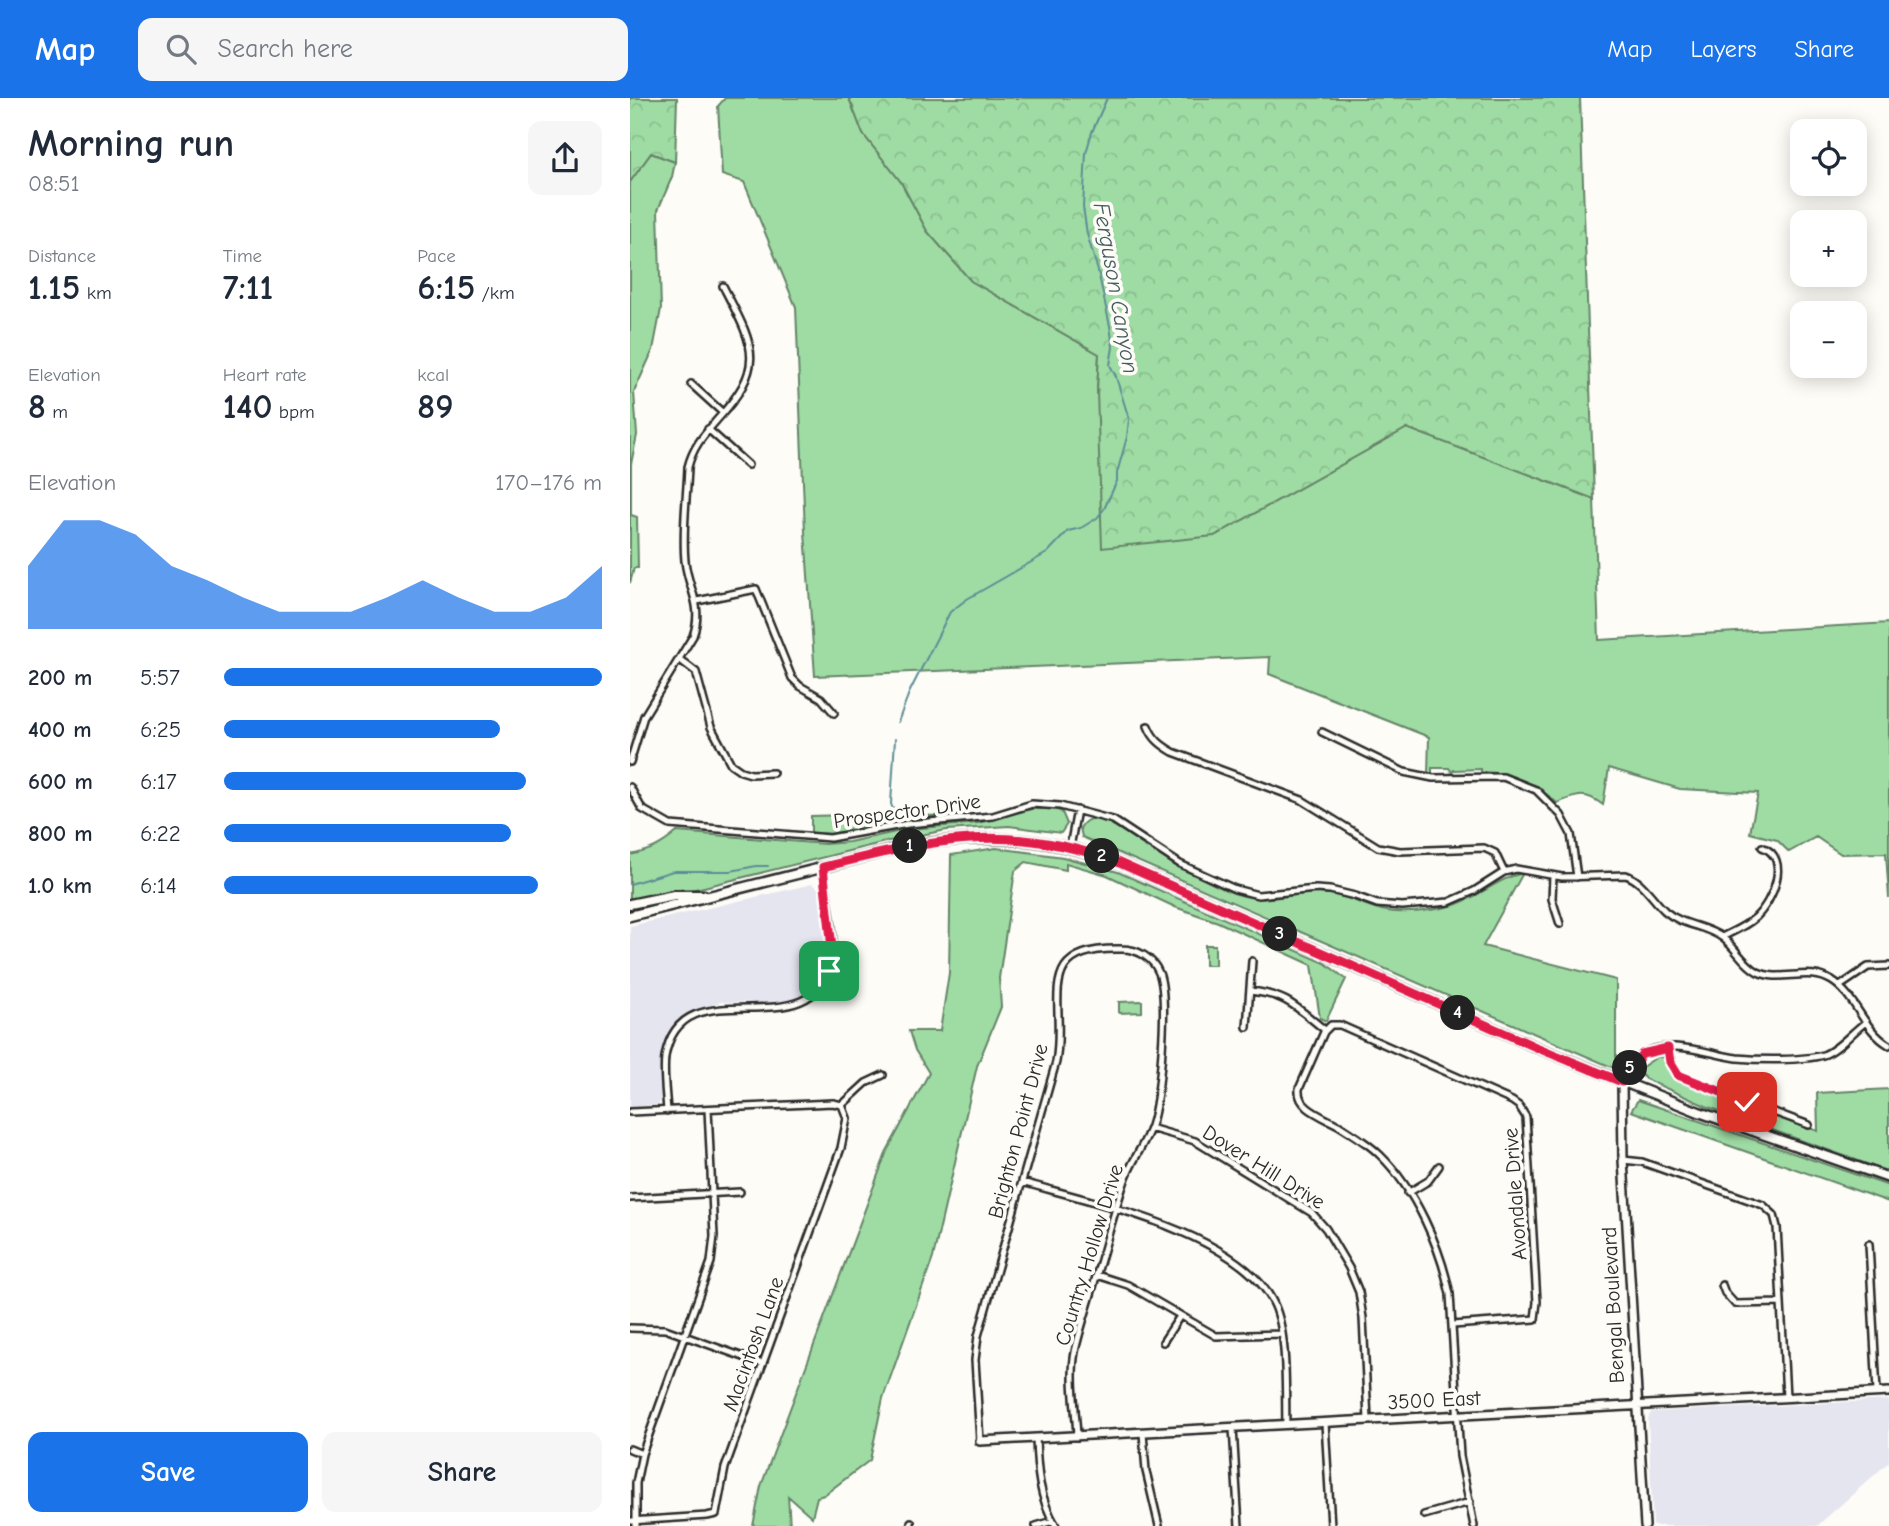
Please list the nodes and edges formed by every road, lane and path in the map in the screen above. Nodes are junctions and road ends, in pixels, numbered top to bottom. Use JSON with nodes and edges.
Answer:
{"nodes":[{"id":1,"x":723,"y":286,"type":"dead end"},
{"id":2,"x":691,"y":384,"type":"dead end"},
{"id":3,"x":723,"y":413,"type":"junction"},
{"id":4,"x":708,"y":429,"type":"junction"},
{"id":5,"x":748,"y":465,"type":"dead end"},
{"id":6,"x":697,"y":601,"type":"junction"},
{"id":7,"x":679,"y":659,"type":"junction"},
{"id":8,"x":834,"y":713,"type":"dead end"},
{"id":9,"x":632,"y":725,"type":"dead end"},
{"id":10,"x":1148,"y":726,"type":"dead end"},
{"id":11,"x":639,"y":727,"type":"junction"},
{"id":12,"x":1322,"y":732,"type":"dead end"},
{"id":13,"x":630,"y":762,"type":"edge"},
{"id":14,"x":773,"y":773,"type":"dead end"},
{"id":15,"x":630,"y":787,"type":"edge"},
{"id":16,"x":1077,"y":810,"type":"junction"},
{"id":17,"x":1070,"y":847,"type":"junction"},
{"id":18,"x":1762,"y":847,"type":"dead end"},
{"id":19,"x":823,"y":867,"type":"junction"},
{"id":20,"x":1504,"y":872,"type":"junction"},
{"id":21,"x":1553,"y":876,"type":"junction"},
{"id":22,"x":1577,"y":877,"type":"junction"},
{"id":23,"x":718,"y":895,"type":"junction"},
{"id":24,"x":630,"y":904,"type":"edge"},
{"id":25,"x":630,"y":916,"type":"edge"},
{"id":26,"x":1560,"y":924,"type":"dead end"},
{"id":27,"x":1722,"y":937,"type":"junction"},
{"id":28,"x":1252,"y":961,"type":"dead end"},
{"id":29,"x":1889,"y":966,"type":"edge"},
{"id":30,"x":1840,"y":986,"type":"junction"},
{"id":31,"x":1250,"y":991,"type":"junction"},
{"id":32,"x":1866,"y":1022,"type":"junction"},
{"id":33,"x":1247,"y":1027,"type":"dead end"},
{"id":34,"x":1328,"y":1027,"type":"junction"},
{"id":35,"x":1889,"y":1045,"type":"edge"},
{"id":36,"x":1668,"y":1048,"type":"junction"},
{"id":37,"x":883,"y":1075,"type":"dead end"},
{"id":38,"x":1622,"y":1082,"type":"junction"},
{"id":39,"x":842,"y":1105,"type":"junction"},
{"id":40,"x":708,"y":1109,"type":"junction"},
{"id":41,"x":667,"y":1111,"type":"junction"},
{"id":42,"x":630,"y":1112,"type":"edge"},
{"id":43,"x":1809,"y":1125,"type":"dead end"},
{"id":44,"x":1150,"y":1128,"type":"junction"},
{"id":45,"x":1623,"y":1160,"type":"junction"},
{"id":46,"x":1439,"y":1166,"type":"dead end"},
{"id":47,"x":1889,"y":1178,"type":"edge"},
{"id":48,"x":1022,"y":1182,"type":"junction"},
{"id":49,"x":740,"y":1192,"type":"dead end"},
{"id":50,"x":712,"y":1193,"type":"junction"},
{"id":51,"x":1408,"y":1193,"type":"junction"},
{"id":52,"x":630,"y":1198,"type":"edge"},
{"id":53,"x":1116,"y":1209,"type":"junction"},
{"id":54,"x":1869,"y":1244,"type":"dead end"},
{"id":55,"x":1097,"y":1275,"type":"junction"},
{"id":56,"x":1723,"y":1285,"type":"dead end"},
{"id":57,"x":1781,"y":1303,"type":"junction"},
{"id":58,"x":1180,"y":1315,"type":"junction"},
{"id":59,"x":1452,"y":1325,"type":"junction"},
{"id":60,"x":630,"y":1328,"type":"edge"},
{"id":61,"x":1282,"y":1334,"type":"junction"},
{"id":62,"x":685,"y":1336,"type":"junction"},
{"id":63,"x":1163,"y":1342,"type":"dead end"},
{"id":64,"x":763,"y":1364,"type":"junction"},
{"id":65,"x":1877,"y":1392,"type":"junction"},
{"id":66,"x":1889,"y":1392,"type":"edge"},
{"id":67,"x":1786,"y":1397,"type":"junction"},
{"id":68,"x":1637,"y":1405,"type":"junction"},
{"id":69,"x":1458,"y":1416,"type":"junction"},
{"id":70,"x":1368,"y":1420,"type":"junction"},
{"id":71,"x":1325,"y":1423,"type":"junction"},
{"id":72,"x":1286,"y":1425,"type":"junction"},
{"id":73,"x":1233,"y":1428,"type":"junction"},
{"id":74,"x":1143,"y":1433,"type":"junction"},
{"id":75,"x":1077,"y":1437,"type":"junction"},
{"id":76,"x":1035,"y":1438,"type":"junction"},
{"id":77,"x":980,"y":1441,"type":"joint"},
{"id":78,"x":630,"y":1449,"type":"edge"},
{"id":79,"x":642,"y":1454,"type":"junction"},
{"id":80,"x":1470,"y":1502,"type":"junction"},
{"id":81,"x":1424,"y":1515,"type":"dead end"},
{"id":82,"x":634,"y":1522,"type":"edge"},
{"id":83,"x":1054,"y":1524,"type":"edge"},
{"id":84,"x":1036,"y":1526,"type":"edge"},
{"id":85,"x":1158,"y":1526,"type":"edge"},
{"id":86,"x":1239,"y":1526,"type":"edge"},
{"id":87,"x":1331,"y":1526,"type":"edge"},
{"id":88,"x":1474,"y":1526,"type":"edge"},
{"id":89,"x":1645,"y":1526,"type":"edge"}],
"edges":[{"from":1,"to":3,"type":"street"},
{"from":2,"to":3,"type":"street"},
{"from":3,"to":4,"type":"street"},
{"from":4,"to":5,"type":"street"},
{"from":4,"to":6,"type":"street"},
{"from":6,"to":7,"type":"street"},
{"from":6,"to":8,"type":"street"},
{"from":7,"to":11,"type":"street"},
{"from":7,"to":14,"type":"street"},
{"from":9,"to":11,"type":"street"},
{"from":10,"to":20,"type":"street"},
{"from":11,"to":13,"type":"street"},
{"from":12,"to":22,"type":"street"},
{"from":15,"to":16,"type":"street","name":"Prospector Drive"},
{"from":16,"to":17,"type":"street"},
{"from":16,"to":20,"type":"street","name":"Prospector Drive"},
{"from":17,"to":19,"type":"main road"},
{"from":17,"to":38,"type":"main road"},
{"from":18,"to":27,"type":"street"},
{"from":19,"to":23,"type":"main road"},
{"from":19,"to":41,"type":"street"},
{"from":20,"to":21,"type":"street"},
{"from":21,"to":22,"type":"street"},
{"from":21,"to":26,"type":"street"},
{"from":22,"to":27,"type":"street"},
{"from":23,"to":24,"type":"main road"},
{"from":23,"to":25,"type":"main road"},
{"from":27,"to":30,"type":"street"},
{"from":28,"to":31,"type":"street"},
{"from":29,"to":30,"type":"street"},
{"from":30,"to":32,"type":"street"},
{"from":31,"to":33,"type":"street"},
{"from":31,"to":34,"type":"street"},
{"from":32,"to":35,"type":"street"},
{"from":32,"to":36,"type":"street"},
{"from":34,"to":51,"type":"street"},
{"from":34,"to":59,"type":"street","name":"Avondale Drive"},
{"from":36,"to":38,"type":"street"},
{"from":36,"to":43,"type":"street"},
{"from":37,"to":39,"type":"street"},
{"from":38,"to":45,"type":"main road","name":"Bengal Boulevard"},
{"from":38,"to":47,"type":"main road"},
{"from":39,"to":40,"type":"street"},
{"from":39,"to":64,"type":"street","name":"Macintosh Lane"},
{"from":40,"to":41,"type":"street"},
{"from":40,"to":50,"type":"street"},
{"from":41,"to":42,"type":"street"},
{"from":44,"to":48,"type":"street","name":"Brighton Point Drive"},
{"from":44,"to":53,"type":"street","name":"Country Hollow Drive"},
{"from":44,"to":70,"type":"street","name":"Dover Hill Drive"},
{"from":45,"to":57,"type":"street"},
{"from":45,"to":68,"type":"main road","name":"Bengal Boulevard"},
{"from":46,"to":51,"type":"street"},
{"from":48,"to":53,"type":"street"},
{"from":48,"to":77,"type":"street","name":"Brighton Point Drive"},
{"from":49,"to":50,"type":"street"},
{"from":50,"to":52,"type":"street"},
{"from":50,"to":62,"type":"street"},
{"from":51,"to":59,"type":"street"},
{"from":53,"to":55,"type":"street","name":"Country Hollow Drive"},
{"from":53,"to":61,"type":"street"},
{"from":54,"to":65,"type":"street"},
{"from":55,"to":58,"type":"street"},
{"from":55,"to":75,"type":"street","name":"Country Hollow Drive"},
{"from":56,"to":57,"type":"street"},
{"from":57,"to":67,"type":"street"},
{"from":58,"to":61,"type":"street"},
{"from":58,"to":63,"type":"street"},
{"from":59,"to":69,"type":"street"},
{"from":60,"to":62,"type":"street"},
{"from":61,"to":72,"type":"street"},
{"from":62,"to":64,"type":"street"},
{"from":62,"to":79,"type":"street"},
{"from":64,"to":82,"type":"street","name":"Macintosh Lane"},
{"from":65,"to":66,"type":"main road","name":"3500 East"},
{"from":65,"to":67,"type":"main road","name":"3500 East"},
{"from":67,"to":68,"type":"main road","name":"3500 East"},
{"from":68,"to":69,"type":"main road","name":"3500 East"},
{"from":68,"to":89,"type":"main road","name":"Bengal Boulevard"},
{"from":69,"to":70,"type":"main road","name":"3500 East"},
{"from":69,"to":80,"type":"street"},
{"from":70,"to":71,"type":"main road","name":"3500 East"},
{"from":71,"to":72,"type":"main road","name":"3500 East"},
{"from":71,"to":87,"type":"street"},
{"from":72,"to":73,"type":"main road","name":"3500 East"},
{"from":73,"to":74,"type":"main road","name":"3500 East"},
{"from":73,"to":86,"type":"street"},
{"from":74,"to":75,"type":"main road","name":"3500 East"},
{"from":74,"to":85,"type":"street"},
{"from":75,"to":76,"type":"main road","name":"3500 East"},
{"from":76,"to":77,"type":"main road","name":"3500 East"},
{"from":76,"to":83,"type":"street"},
{"from":78,"to":79,"type":"street"},
{"from":79,"to":82,"type":"street"},
{"from":80,"to":81,"type":"street"},
{"from":80,"to":88,"type":"street"},
{"from":83,"to":84,"type":"street"}]}
